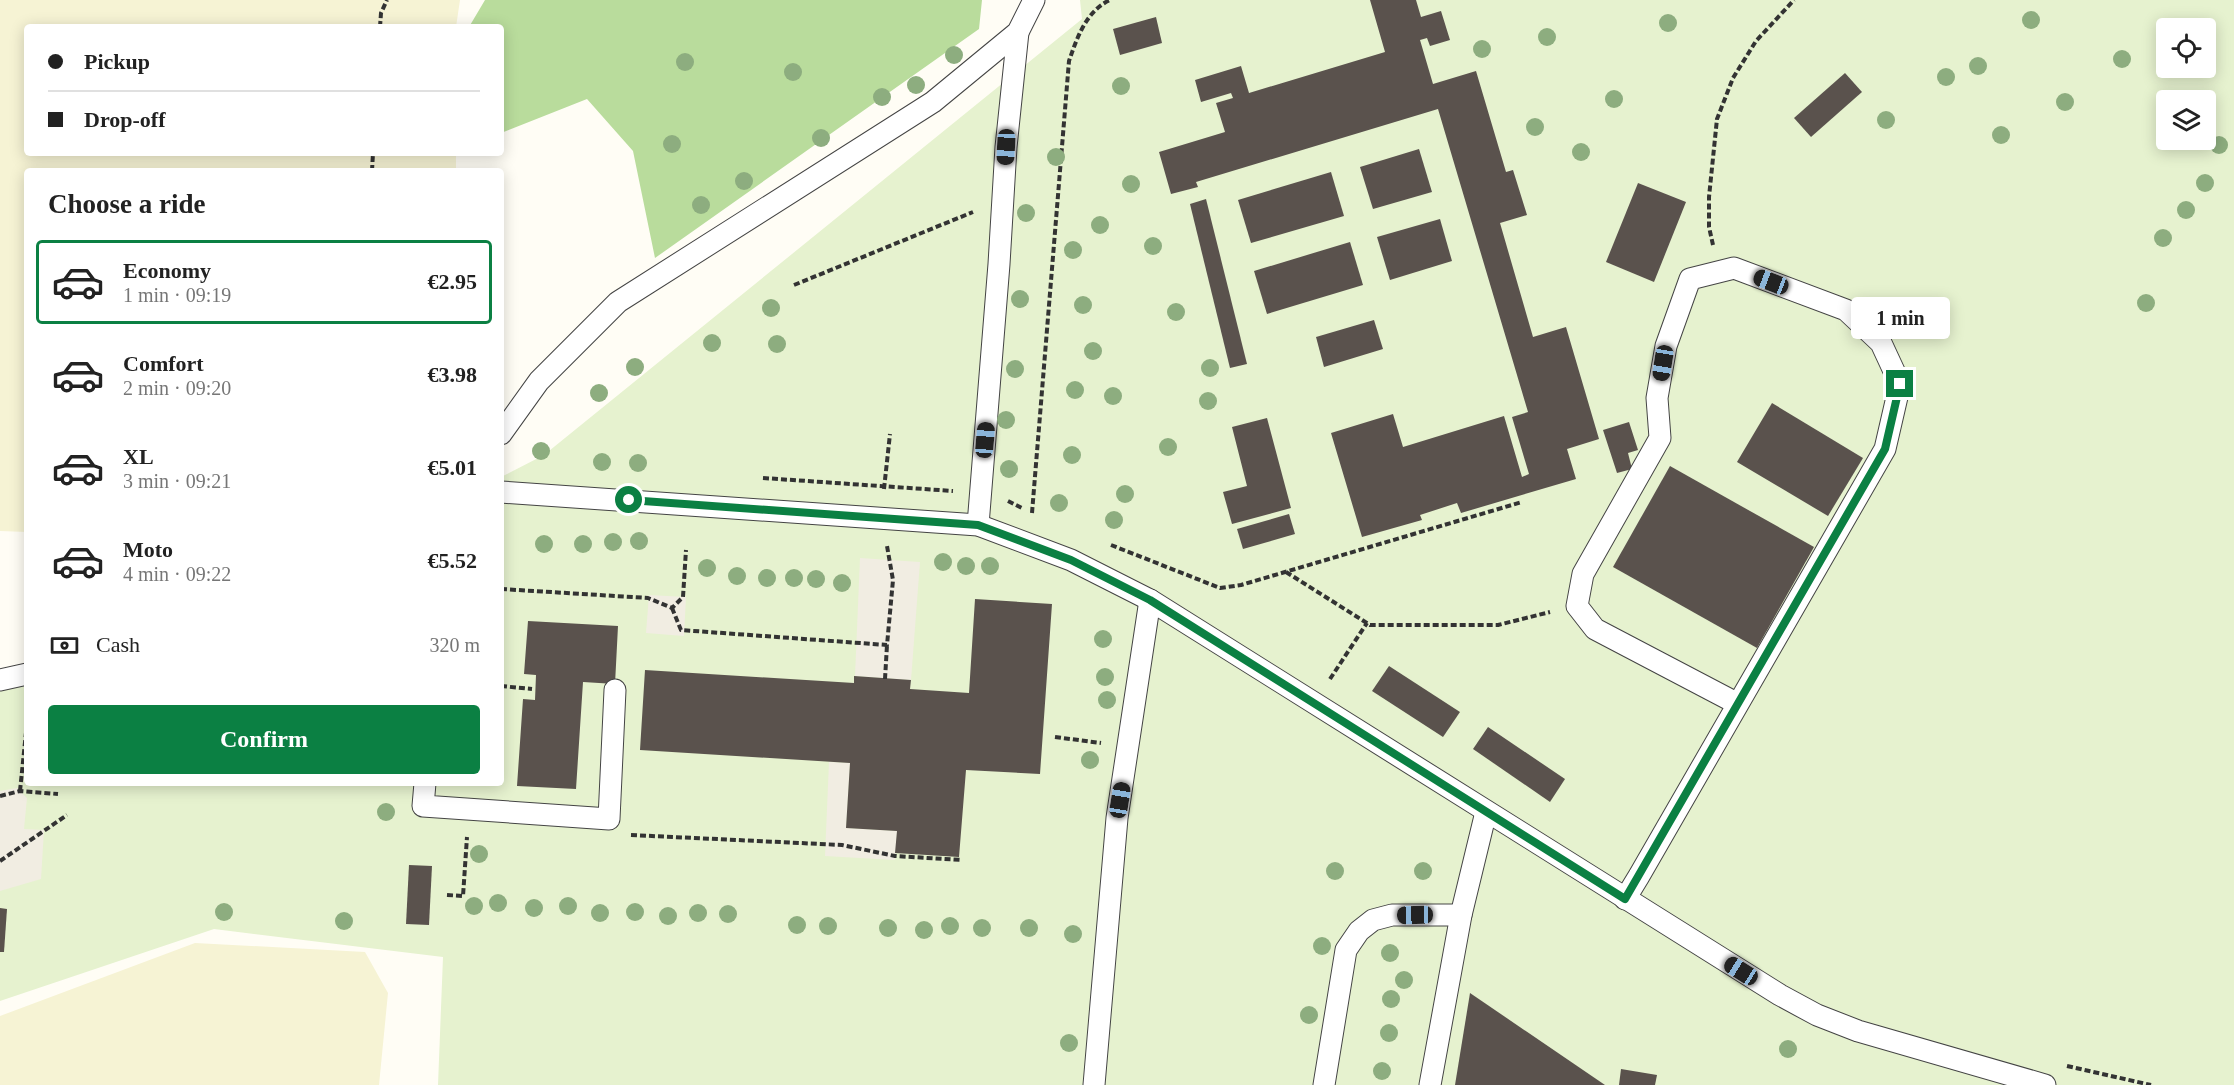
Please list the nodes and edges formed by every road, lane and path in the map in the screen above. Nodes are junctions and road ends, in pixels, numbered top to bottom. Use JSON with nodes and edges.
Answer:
{"nodes":[{"id":1,"x":387,"y":0,"type":"edge"},
{"id":2,"x":1034,"y":0,"type":"edge"},
{"id":3,"x":1110,"y":0,"type":"edge"},
{"id":4,"x":1794,"y":0,"type":"edge"},
{"id":5,"x":380,"y":24,"type":"edge"},
{"id":6,"x":1017,"y":32,"type":"junction"},
{"id":7,"x":1003,"y":203,"type":"junction"},
{"id":8,"x":970,"y":213,"type":"junction"},
{"id":9,"x":974,"y":222,"type":"dead end"},
{"id":10,"x":1720,"y":272,"type":"junction"},
{"id":11,"x":794,"y":285,"type":"dead end"},
{"id":12,"x":504,"y":430,"type":"edge"},
{"id":13,"x":763,"y":478,"type":"dead end"},
{"id":14,"x":504,"y":492,"type":"edge"},
{"id":15,"x":981,"y":494,"type":"junction"},
{"id":16,"x":1522,"y":502,"type":"dead end"},
{"id":17,"x":978,"y":525,"type":"junction"},
{"id":18,"x":1108,"y":544,"type":"dead end"},
{"id":19,"x":686,"y":550,"type":"dead end"},
{"id":20,"x":1286,"y":572,"type":"junction"},
{"id":21,"x":893,"y":580,"type":"dead end"},
{"id":22,"x":504,"y":589,"type":"edge"},
{"id":23,"x":1150,"y":600,"type":"junction"},
{"id":24,"x":1577,"y":606,"type":"junction"},
{"id":25,"x":672,"y":608,"type":"junction"},
{"id":26,"x":1367,"y":623,"type":"junction"},
{"id":27,"x":887,"y":645,"type":"junction"},
{"id":28,"x":24,"y":675,"type":"edge"},
{"id":29,"x":885,"y":678,"type":"dead end"},
{"id":30,"x":0,"y":680,"type":"edge"},
{"id":31,"x":1339,"y":685,"type":"dead end"},
{"id":32,"x":504,"y":686,"type":"edge"},
{"id":33,"x":532,"y":689,"type":"dead end"},
{"id":34,"x":615,"y":690,"type":"dead end"},
{"id":35,"x":1738,"y":704,"type":"junction"},
{"id":36,"x":1055,"y":737,"type":"dead end"},
{"id":37,"x":1129,"y":746,"type":"junction"},
{"id":38,"x":24,"y":752,"type":"edge"},
{"id":39,"x":425,"y":786,"type":"edge"},
{"id":40,"x":20,"y":791,"type":"junction"},
{"id":41,"x":58,"y":794,"type":"dead end"},
{"id":42,"x":0,"y":796,"type":"edge"},
{"id":43,"x":469,"y":809,"type":"junction"},
{"id":44,"x":1486,"y":812,"type":"junction"},
{"id":45,"x":67,"y":815,"type":"dead end"},
{"id":46,"x":629,"y":835,"type":"dead end"},
{"id":47,"x":962,"y":860,"type":"dead end"},
{"id":48,"x":0,"y":861,"type":"edge"},
{"id":49,"x":447,"y":895,"type":"dead end"},
{"id":50,"x":1625,"y":899,"type":"junction"},
{"id":51,"x":1461,"y":915,"type":"junction"},
{"id":52,"x":2060,"y":1065,"type":"dead end"},
{"id":53,"x":1094,"y":1085,"type":"edge"},
{"id":54,"x":1324,"y":1085,"type":"edge"},
{"id":55,"x":1430,"y":1085,"type":"edge"},
{"id":56,"x":2044,"y":1085,"type":"edge"},
{"id":57,"x":2151,"y":1085,"type":"edge"}],
"edges":[{"from":1,"to":5,"type":"path"},
{"from":2,"to":6,"type":"lane"},
{"from":3,"to":15,"type":"path"},
{"from":4,"to":10,"type":"path"},
{"from":6,"to":7,"type":"lane"},
{"from":6,"to":12,"type":"lane"},
{"from":7,"to":8,"type":"path"},
{"from":7,"to":15,"type":"lane"},
{"from":8,"to":9,"type":"path"},
{"from":8,"to":11,"type":"path"},
{"from":10,"to":24,"type":"lane"},
{"from":10,"to":35,"type":"lane"},
{"from":13,"to":15,"type":"path"},
{"from":14,"to":17,"type":"lane"},
{"from":15,"to":17,"type":"lane"},
{"from":16,"to":20,"type":"path"},
{"from":17,"to":23,"type":"lane"},
{"from":18,"to":20,"type":"path"},
{"from":19,"to":25,"type":"path"},
{"from":20,"to":26,"type":"path"},
{"from":21,"to":27,"type":"path"},
{"from":22,"to":25,"type":"path"},
{"from":23,"to":37,"type":"lane"},
{"from":23,"to":44,"type":"lane"},
{"from":24,"to":26,"type":"path"},
{"from":24,"to":35,"type":"lane"},
{"from":25,"to":27,"type":"path"},
{"from":26,"to":31,"type":"path"},
{"from":27,"to":29,"type":"path"},
{"from":28,"to":30,"type":"lane"},
{"from":32,"to":33,"type":"path"},
{"from":34,"to":43,"type":"lane"},
{"from":35,"to":50,"type":"lane"},
{"from":36,"to":37,"type":"path"},
{"from":37,"to":53,"type":"lane"},
{"from":38,"to":40,"type":"path"},
{"from":39,"to":43,"type":"lane"},
{"from":40,"to":41,"type":"path"},
{"from":40,"to":42,"type":"path"},
{"from":43,"to":49,"type":"path"},
{"from":44,"to":50,"type":"lane"},
{"from":44,"to":51,"type":"lane"},
{"from":45,"to":48,"type":"path"},
{"from":46,"to":47,"type":"path"},
{"from":50,"to":56,"type":"lane"},
{"from":51,"to":54,"type":"lane"},
{"from":51,"to":55,"type":"lane"},
{"from":52,"to":57,"type":"path"}]}
